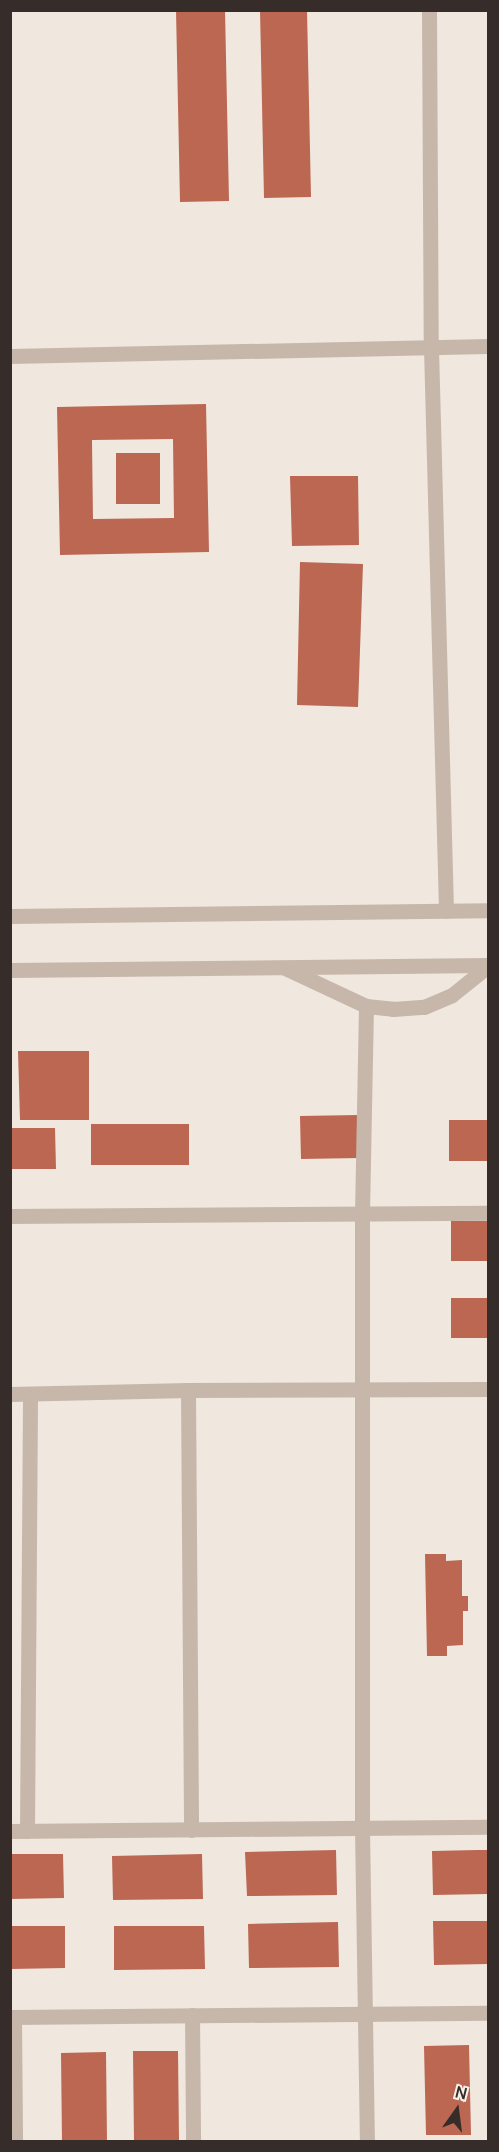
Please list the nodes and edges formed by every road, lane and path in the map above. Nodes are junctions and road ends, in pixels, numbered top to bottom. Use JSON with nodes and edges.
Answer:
{"nodes":[{"id":1,"x":429,"y":10,"type":"edge"},
{"id":2,"x":489,"y":346,"type":"edge"},
{"id":3,"x":431,"y":348,"type":"junction"},
{"id":4,"x":10,"y":356,"type":"edge"},
{"id":5,"x":446,"y":910,"type":"junction"},
{"id":6,"x":489,"y":910,"type":"edge"},
{"id":7,"x":10,"y":916,"type":"edge"},
{"id":8,"x":489,"y":965,"type":"edge"},
{"id":9,"x":283,"y":967,"type":"junction"},
{"id":10,"x":10,"y":970,"type":"edge"},
{"id":11,"x":366,"y":1006,"type":"junction"},
{"id":12,"x":489,"y":1213,"type":"edge"},
{"id":13,"x":362,"y":1215,"type":"junction"},
{"id":14,"x":10,"y":1216,"type":"edge"},
{"id":15,"x":363,"y":1389,"type":"junction"},
{"id":16,"x":489,"y":1389,"type":"edge"},
{"id":17,"x":188,"y":1390,"type":"junction"},
{"id":18,"x":10,"y":1394,"type":"edge"},
{"id":19,"x":30,"y":1394,"type":"junction"},
{"id":20,"x":489,"y":1827,"type":"edge"},
{"id":21,"x":362,"y":1828,"type":"junction"},
{"id":22,"x":191,"y":1830,"type":"junction"},
{"id":23,"x":10,"y":1831,"type":"edge"},
{"id":24,"x":27,"y":1831,"type":"junction"},
{"id":25,"x":366,"y":2013,"type":"junction"},
{"id":26,"x":489,"y":2013,"type":"edge"},
{"id":27,"x":192,"y":2015,"type":"junction"},
{"id":28,"x":12,"y":2017,"type":"edge"},
{"id":29,"x":15,"y":2142,"type":"edge"},
{"id":30,"x":193,"y":2142,"type":"edge"},
{"id":31,"x":366,"y":2142,"type":"edge"}],
"edges":[{"from":1,"to":3,"type":"street"},
{"from":2,"to":3,"type":"street"},
{"from":3,"to":4,"type":"street"},
{"from":3,"to":5,"type":"street"},
{"from":5,"to":6,"type":"street"},
{"from":5,"to":7,"type":"street"},
{"from":8,"to":9,"type":"street"},
{"from":8,"to":11,"type":"street"},
{"from":9,"to":10,"type":"street"},
{"from":9,"to":11,"type":"street"},
{"from":11,"to":13,"type":"street"},
{"from":12,"to":13,"type":"street"},
{"from":13,"to":14,"type":"street"},
{"from":13,"to":15,"type":"street"},
{"from":15,"to":16,"type":"street"},
{"from":15,"to":17,"type":"street"},
{"from":15,"to":21,"type":"street"},
{"from":17,"to":19,"type":"street"},
{"from":17,"to":22,"type":"street"},
{"from":18,"to":19,"type":"street"},
{"from":19,"to":24,"type":"street"},
{"from":20,"to":21,"type":"street"},
{"from":21,"to":22,"type":"street"},
{"from":21,"to":25,"type":"street"},
{"from":22,"to":24,"type":"street"},
{"from":23,"to":24,"type":"street"},
{"from":25,"to":26,"type":"street"},
{"from":25,"to":27,"type":"street"},
{"from":25,"to":31,"type":"street"},
{"from":27,"to":28,"type":"street"},
{"from":27,"to":30,"type":"street"},
{"from":28,"to":29,"type":"street"}]}
